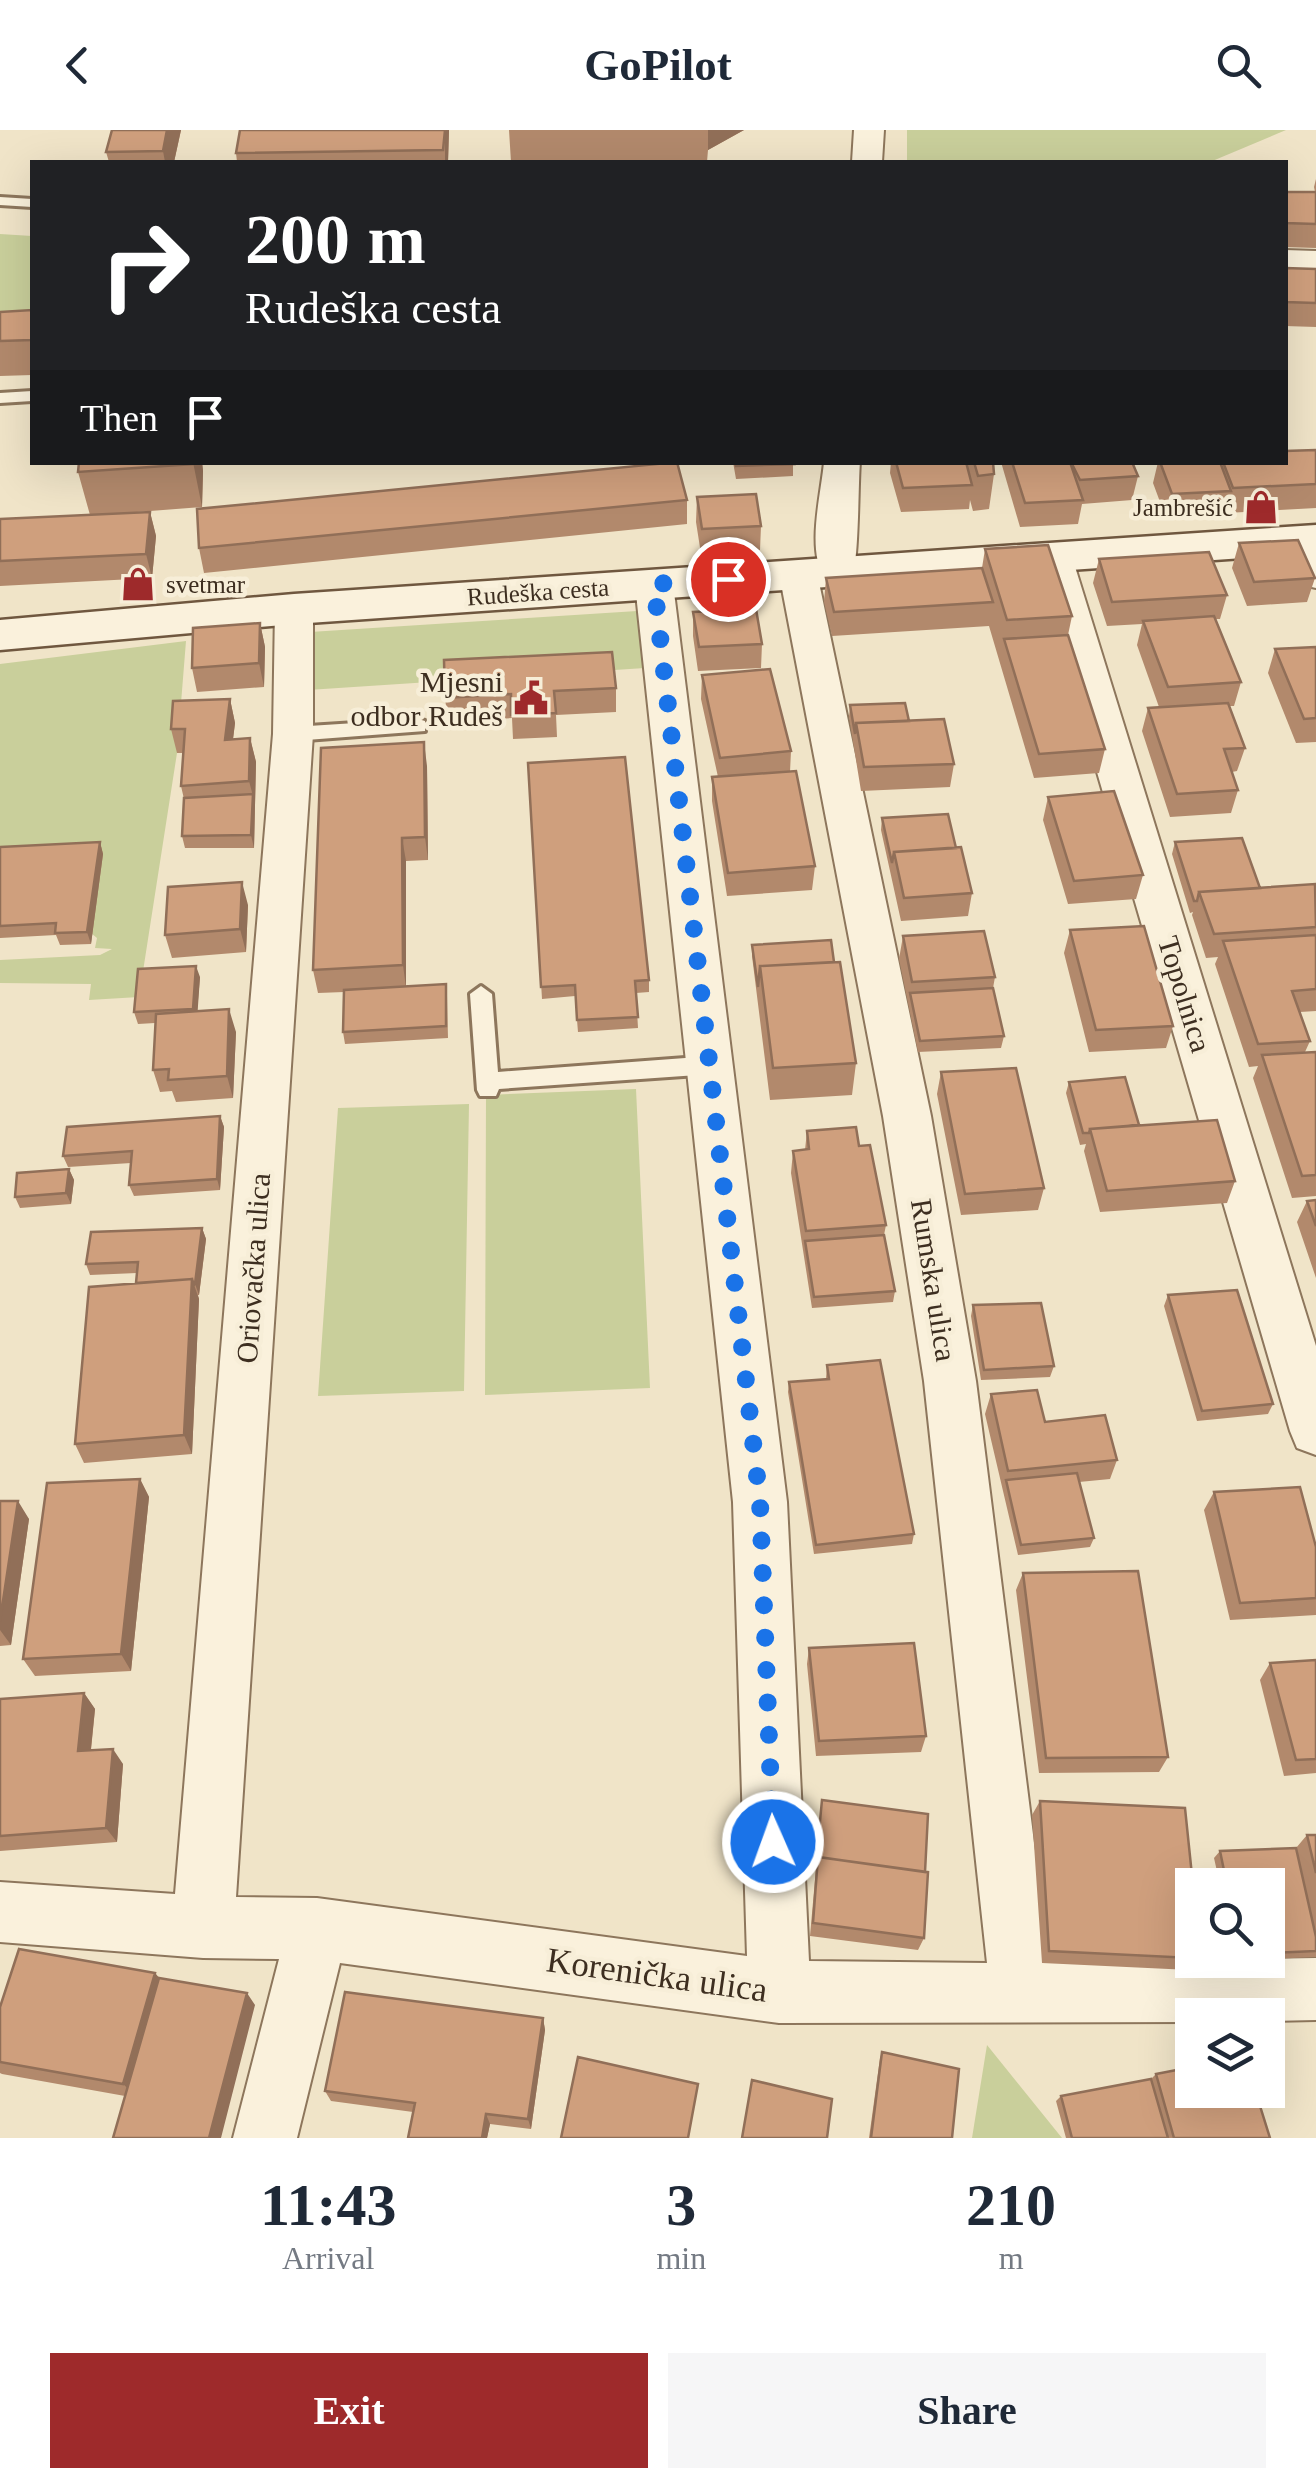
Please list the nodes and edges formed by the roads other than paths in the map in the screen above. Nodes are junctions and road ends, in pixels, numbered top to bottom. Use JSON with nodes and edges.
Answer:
{"nodes":[{"id":1,"x":869,"y":130,"type":"edge"},
{"id":2,"x":867,"y":160,"type":"edge"},
{"id":3,"x":0,"y":201,"type":"edge"},
{"id":4,"x":30,"y":203,"type":"edge"},
{"id":5,"x":1288,"y":260,"type":"edge"},
{"id":6,"x":1316,"y":261,"type":"edge"},
{"id":7,"x":30,"y":396,"type":"edge"},
{"id":8,"x":0,"y":398,"type":"edge"},
{"id":9,"x":842,"y":465,"type":"edge"},
{"id":10,"x":1310,"y":551,"type":"edge"},
{"id":11,"x":1054,"y":557,"type":"junction"},
{"id":12,"x":818,"y":572,"type":"junction"},
{"id":13,"x":654,"y":584,"type":"junction"},
{"id":14,"x":294,"y":609,"type":"junction"},
{"id":15,"x":0,"y":635,"type":"edge"},
{"id":16,"x":418,"y":726,"type":"dead end"},
{"id":17,"x":292,"y":734,"type":"junction"},
{"id":18,"x":481,"y":994,"type":"dead end"},
{"id":19,"x":712,"y":1065,"type":"junction"},
{"id":20,"x":1316,"y":1431,"type":"edge"},
{"id":21,"x":0,"y":1912,"type":"edge"},
{"id":22,"x":204,"y":1927,"type":"junction"},
{"id":23,"x":317,"y":1928,"type":"junction"},
{"id":24,"x":1316,"y":1989,"type":"edge"},
{"id":25,"x":779,"y":1992,"type":"junction"},
{"id":26,"x":1022,"y":1994,"type":"junction"},
{"id":27,"x":265,"y":2138,"type":"edge"}],
"edges":[{"from":1,"to":2,"type":"street"},
{"from":3,"to":4,"type":"lane"},
{"from":5,"to":6,"type":"street"},
{"from":7,"to":8,"type":"lane"},
{"from":9,"to":12,"type":"street","name":"Rumska ulica"},
{"from":10,"to":11,"type":"street","name":"Rudeška cesta"},
{"from":11,"to":12,"type":"street","name":"Rudeška cesta"},
{"from":11,"to":20,"type":"street","name":"Topolnica"},
{"from":12,"to":13,"type":"street","name":"Rudeška cesta"},
{"from":12,"to":26,"type":"street","name":"Rumska ulica"},
{"from":13,"to":14,"type":"street","name":"Rudeška cesta"},
{"from":13,"to":19,"type":"street"},
{"from":14,"to":15,"type":"street","name":"Rudeška cesta"},
{"from":14,"to":17,"type":"street","name":"Oriovačka ulica"},
{"from":16,"to":17,"type":"lane"},
{"from":17,"to":22,"type":"street","name":"Oriovačka ulica"},
{"from":18,"to":19,"type":"lane"},
{"from":19,"to":25,"type":"street"},
{"from":21,"to":22,"type":"street","name":"Korenička ulica"},
{"from":22,"to":23,"type":"street","name":"Korenička ulica"},
{"from":23,"to":25,"type":"street","name":"Korenička ulica"},
{"from":23,"to":27,"type":"street"},
{"from":24,"to":26,"type":"street","name":"Korenička ulica"},
{"from":25,"to":26,"type":"street","name":"Korenička ulica"}]}
